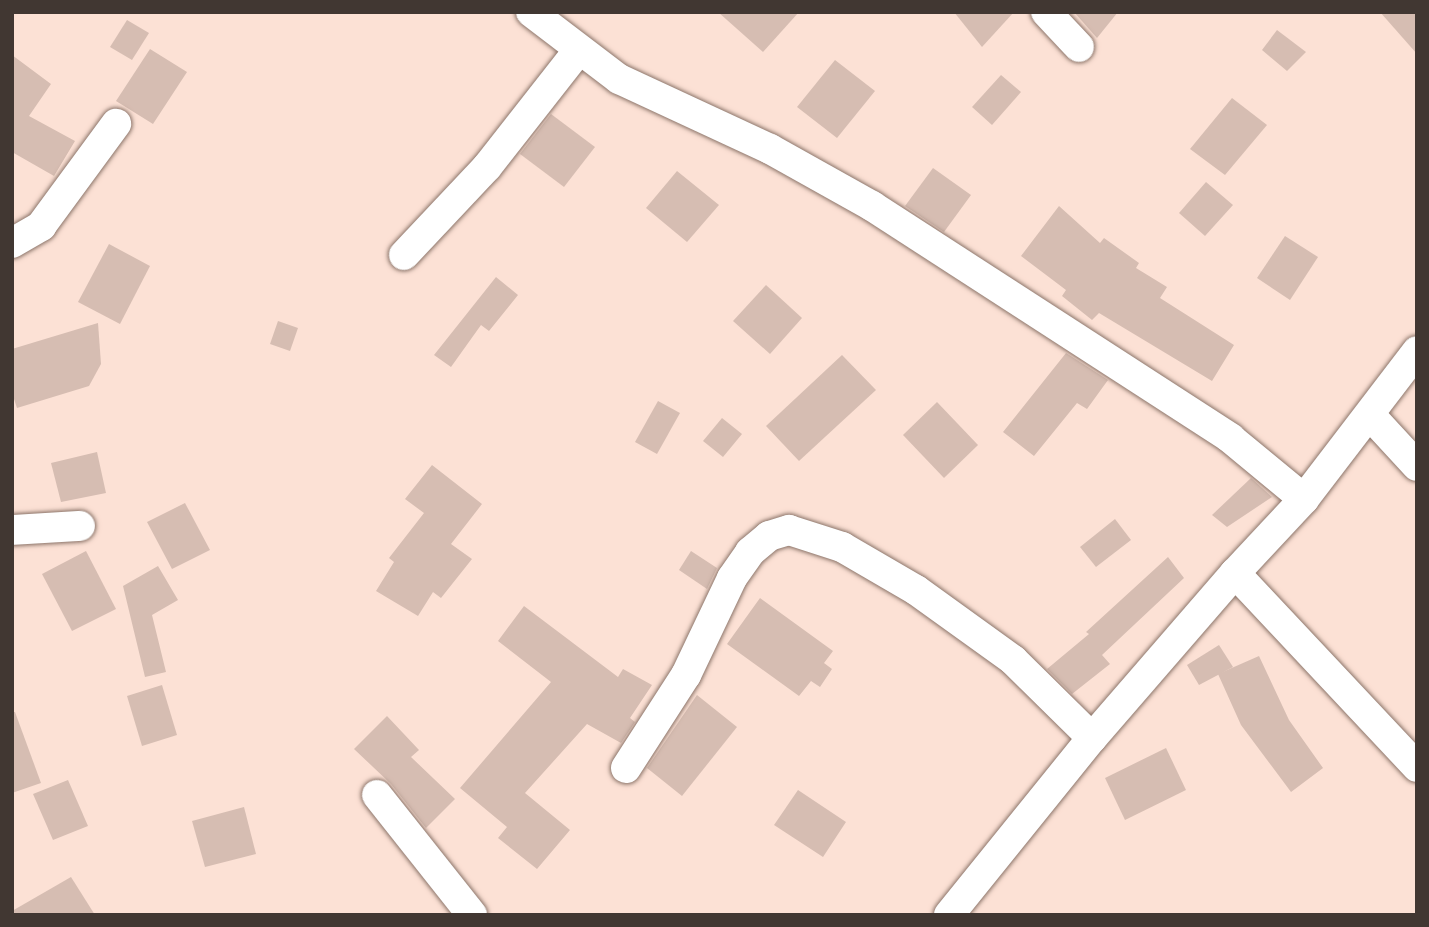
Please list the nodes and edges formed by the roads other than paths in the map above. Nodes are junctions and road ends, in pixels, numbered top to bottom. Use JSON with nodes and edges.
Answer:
{"nodes":[{"id":1,"x":531,"y":12,"type":"edge"},
{"id":2,"x":1046,"y":12,"type":"edge"},
{"id":3,"x":1079,"y":47,"type":"dead end"},
{"id":4,"x":578,"y":51,"type":"junction"},
{"id":5,"x":116,"y":124,"type":"dead end"},
{"id":6,"x":12,"y":243,"type":"edge"},
{"id":7,"x":404,"y":255,"type":"dead end"},
{"id":8,"x":1417,"y":351,"type":"edge"},
{"id":9,"x":1370,"y":415,"type":"junction"},
{"id":10,"x":1417,"y":466,"type":"edge"},
{"id":11,"x":1304,"y":499,"type":"junction"},
{"id":12,"x":80,"y":526,"type":"dead end"},
{"id":13,"x":12,"y":530,"type":"edge"},
{"id":14,"x":1235,"y":573,"type":"junction"},
{"id":15,"x":1092,"y":738,"type":"junction"},
{"id":16,"x":1417,"y":767,"type":"edge"},
{"id":17,"x":626,"y":768,"type":"dead end"},
{"id":18,"x":377,"y":795,"type":"dead end"},
{"id":19,"x":964,"y":909,"type":"edge"},
{"id":20,"x":472,"y":915,"type":"edge"}],
"edges":[{"from":1,"to":4,"type":"street"},
{"from":2,"to":3,"type":"street"},
{"from":4,"to":7,"type":"street"},
{"from":4,"to":11,"type":"street"},
{"from":5,"to":6,"type":"street"},
{"from":8,"to":9,"type":"street"},
{"from":9,"to":10,"type":"street"},
{"from":9,"to":11,"type":"street"},
{"from":11,"to":14,"type":"street"},
{"from":12,"to":13,"type":"street"},
{"from":14,"to":15,"type":"street"},
{"from":14,"to":16,"type":"street"},
{"from":15,"to":17,"type":"street"},
{"from":15,"to":19,"type":"street"},
{"from":18,"to":20,"type":"street"}]}
